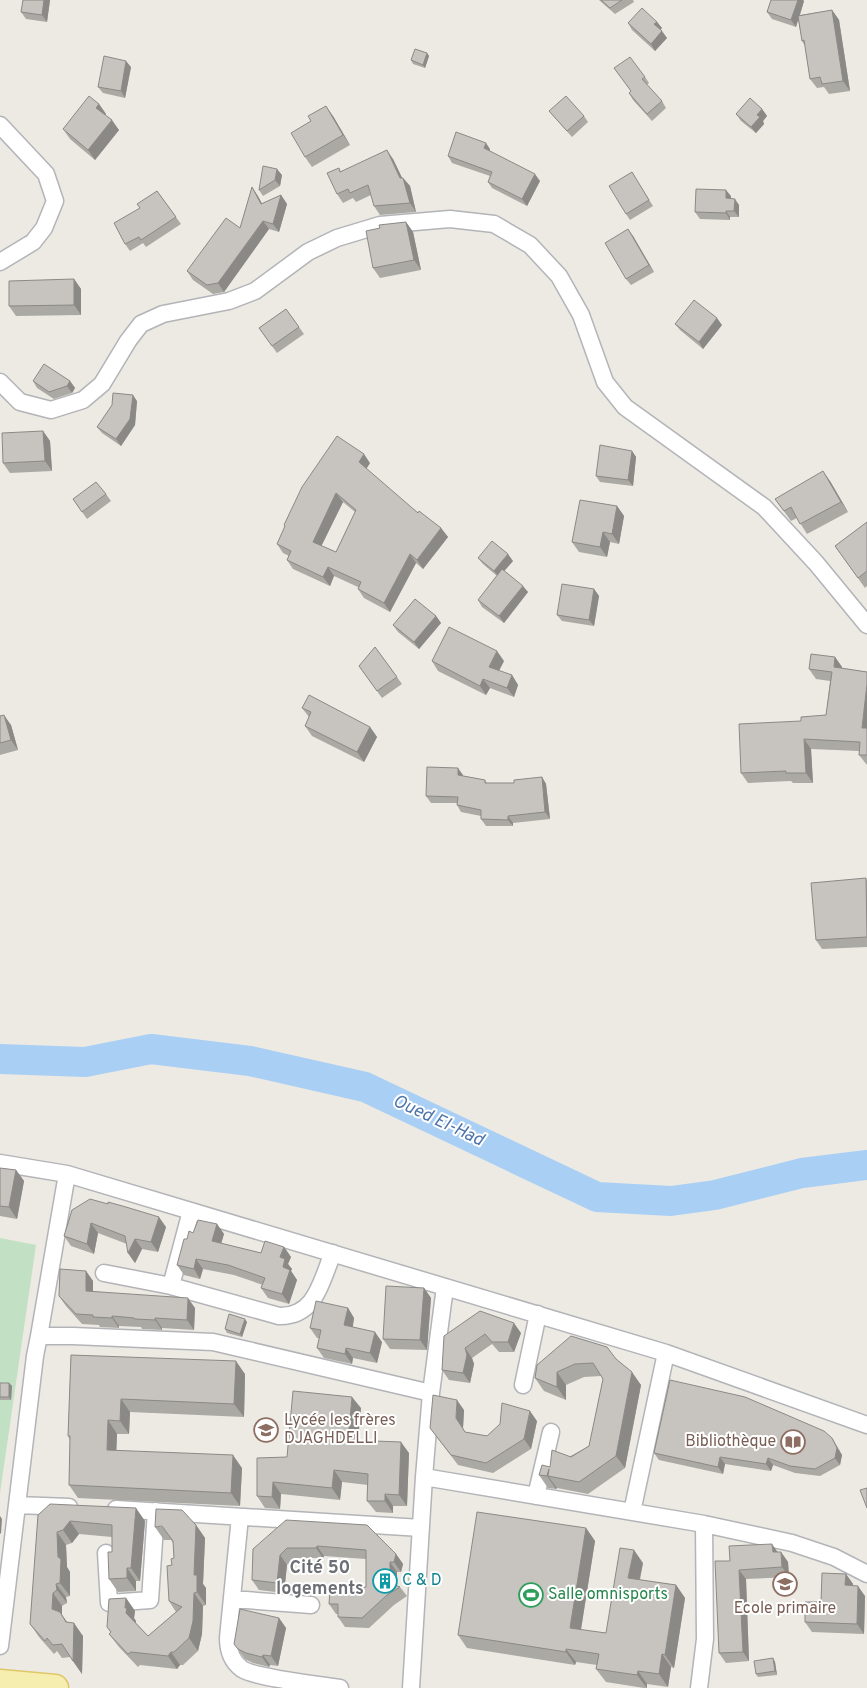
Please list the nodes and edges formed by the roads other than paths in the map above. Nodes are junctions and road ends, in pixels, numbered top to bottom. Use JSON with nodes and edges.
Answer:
{"nodes":[{"id":1,"x":0,"y":125,"type":"edge"},
{"id":2,"x":0,"y":262,"type":"edge"},
{"id":3,"x":0,"y":382,"type":"edge"},
{"id":4,"x":867,"y":625,"type":"edge"},
{"id":5,"x":0,"y":1163,"type":"edge"},
{"id":6,"x":67,"y":1174,"type":"junction"},
{"id":7,"x":191,"y":1211,"type":"junction"},
{"id":8,"x":333,"y":1253,"type":"junction"},
{"id":9,"x":104,"y":1273,"type":"dead end"},
{"id":10,"x":171,"y":1286,"type":"junction"},
{"id":11,"x":446,"y":1287,"type":"junction"},
{"id":12,"x":538,"y":1314,"type":"junction"},
{"id":13,"x":39,"y":1336,"type":"junction"},
{"id":14,"x":666,"y":1353,"type":"junction"},
{"id":15,"x":523,"y":1384,"type":"dead end"},
{"id":16,"x":431,"y":1394,"type":"junction"},
{"id":17,"x":867,"y":1425,"type":"edge"},
{"id":18,"x":551,"y":1432,"type":"dead end"},
{"id":19,"x":424,"y":1477,"type":"junction"},
{"id":20,"x":536,"y":1496,"type":"junction"},
{"id":21,"x":17,"y":1505,"type":"junction"},
{"id":22,"x":156,"y":1511,"type":"junction"},
{"id":23,"x":632,"y":1512,"type":"junction"},
{"id":24,"x":240,"y":1517,"type":"junction"},
{"id":25,"x":704,"y":1524,"type":"junction"},
{"id":26,"x":421,"y":1528,"type":"junction"},
{"id":27,"x":106,"y":1553,"type":"edge"},
{"id":28,"x":867,"y":1574,"type":"edge"},
{"id":29,"x":232,"y":1599,"type":"junction"},
{"id":30,"x":311,"y":1605,"type":"dead end"},
{"id":31,"x":0,"y":1646,"type":"edge"},
{"id":32,"x":0,"y":1683,"type":"edge"},
{"id":33,"x":55,"y":1688,"type":"edge"},
{"id":34,"x":340,"y":1688,"type":"edge"},
{"id":35,"x":411,"y":1688,"type":"edge"},
{"id":36,"x":699,"y":1688,"type":"edge"}],
"edges":[{"from":1,"to":2,"type":"street"},
{"from":3,"to":4,"type":"street"},
{"from":5,"to":6,"type":"street"},
{"from":6,"to":7,"type":"street"},
{"from":6,"to":13,"type":"street"},
{"from":7,"to":8,"type":"street"},
{"from":7,"to":10,"type":"street"},
{"from":8,"to":10,"type":"street"},
{"from":8,"to":11,"type":"street"},
{"from":9,"to":10,"type":"street"},
{"from":11,"to":12,"type":"street"},
{"from":11,"to":16,"type":"street"},
{"from":12,"to":14,"type":"street"},
{"from":12,"to":15,"type":"street"},
{"from":13,"to":16,"type":"street"},
{"from":13,"to":21,"type":"street"},
{"from":14,"to":17,"type":"street"},
{"from":14,"to":23,"type":"street"},
{"from":16,"to":19,"type":"street"},
{"from":18,"to":20,"type":"street"},
{"from":19,"to":20,"type":"street"},
{"from":19,"to":26,"type":"street"},
{"from":20,"to":23,"type":"street"},
{"from":21,"to":22,"type":"street"},
{"from":21,"to":31,"type":"street"},
{"from":22,"to":24,"type":"street"},
{"from":22,"to":27,"type":"street"},
{"from":23,"to":25,"type":"street"},
{"from":24,"to":26,"type":"street"},
{"from":24,"to":29,"type":"street"},
{"from":25,"to":28,"type":"street"},
{"from":25,"to":36,"type":"street"},
{"from":26,"to":35,"type":"street"},
{"from":29,"to":30,"type":"street"},
{"from":29,"to":34,"type":"street"},
{"from":32,"to":33,"type":"main road"}]}
